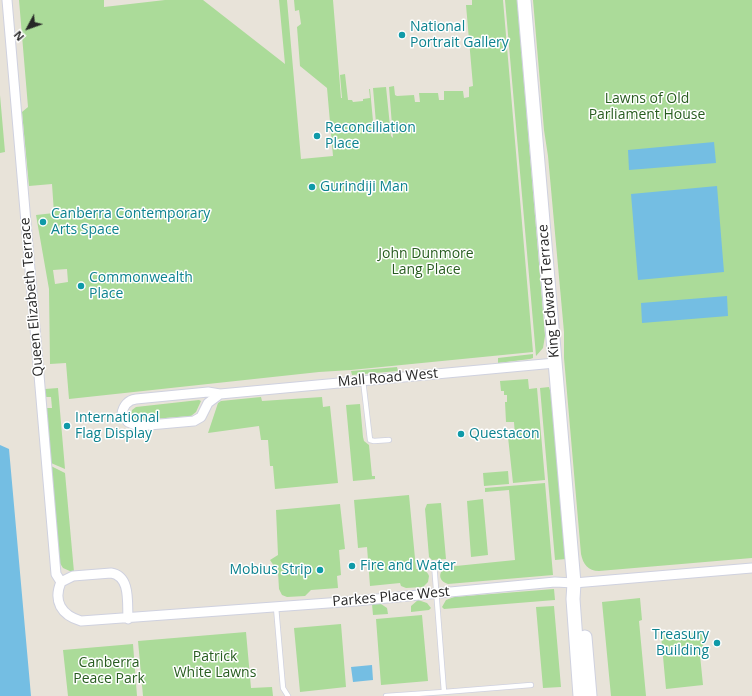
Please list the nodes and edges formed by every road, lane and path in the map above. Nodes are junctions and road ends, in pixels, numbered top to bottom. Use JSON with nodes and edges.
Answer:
{"nodes":[{"id":1,"x":7,"y":0,"type":"edge"},
{"id":2,"x":524,"y":0,"type":"edge"},
{"id":3,"x":555,"y":363,"type":"junction"},
{"id":4,"x":363,"y":380,"type":"junction"},
{"id":5,"x":220,"y":394,"type":"junction"},
{"id":6,"x":389,"y":440,"type":"dead end"},
{"id":7,"x":434,"y":563,"type":"dead end"},
{"id":8,"x":752,"y":568,"type":"edge"},
{"id":9,"x":61,"y":582,"type":"junction"},
{"id":10,"x":574,"y":582,"type":"junction"},
{"id":11,"x":436,"y":593,"type":"junction"},
{"id":12,"x":276,"y":607,"type":"junction"},
{"id":13,"x":128,"y":619,"type":"junction"},
{"id":14,"x":531,"y":685,"type":"dead end"},
{"id":15,"x":444,"y":692,"type":"junction"},
{"id":16,"x":288,"y":696,"type":"edge"},
{"id":17,"x":386,"y":696,"type":"edge"},
{"id":18,"x":580,"y":696,"type":"edge"},
{"id":19,"x":590,"y":696,"type":"edge"}],
"edges":[{"from":1,"to":9,"type":"street","name":"Queen Elizabeth Terrace"},
{"from":2,"to":3,"type":"main road","name":"King Edward Terrace"},
{"from":3,"to":4,"type":"street","name":"Mall Road West"},
{"from":3,"to":10,"type":"main road","name":"King Edward Terrace"},
{"from":4,"to":5,"type":"street","name":"Mall Road West"},
{"from":4,"to":6,"type":"lane"},
{"from":5,"to":5,"type":"street","name":"Mall Road West"},
{"from":7,"to":11,"type":"lane"},
{"from":8,"to":10,"type":"street","name":"Parkes Place West"},
{"from":9,"to":13,"type":"street","name":"Parkes Place West"},
{"from":9,"to":13,"type":"street"},
{"from":10,"to":11,"type":"street","name":"Parkes Place West"},
{"from":10,"to":18,"type":"main road","name":"King Edward Terrace"},
{"from":10,"to":19,"type":"main road","name":"King Edward Terrace"},
{"from":11,"to":12,"type":"street","name":"Parkes Place West"},
{"from":11,"to":15,"type":"lane"},
{"from":12,"to":13,"type":"street","name":"Parkes Place West"},
{"from":12,"to":16,"type":"lane"},
{"from":14,"to":15,"type":"lane"},
{"from":15,"to":17,"type":"lane"}]}
